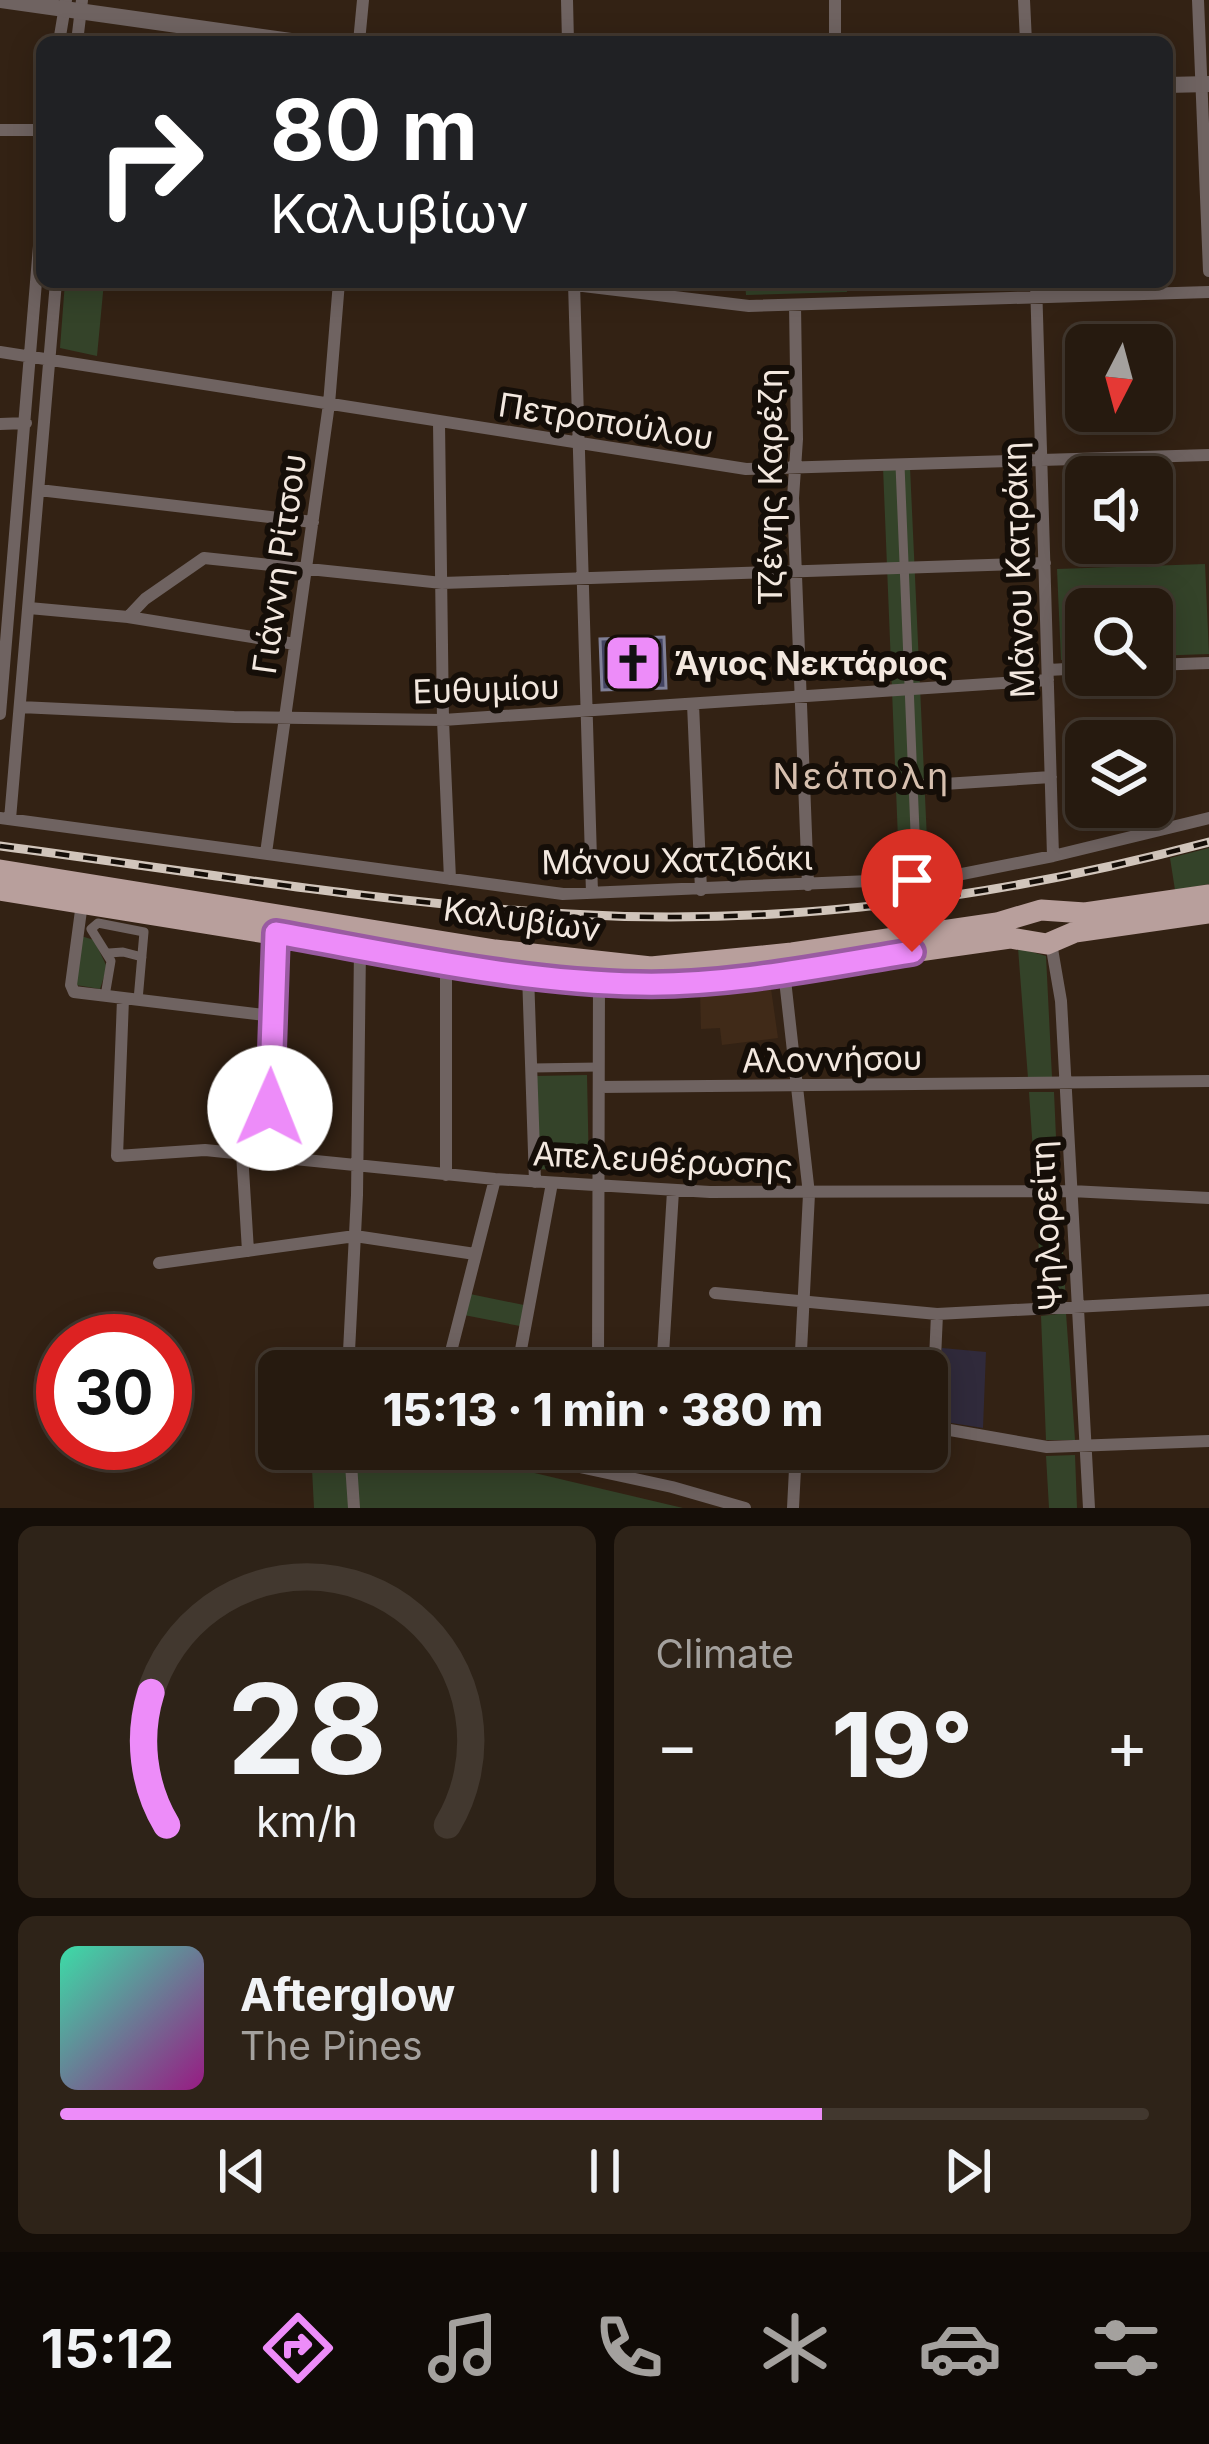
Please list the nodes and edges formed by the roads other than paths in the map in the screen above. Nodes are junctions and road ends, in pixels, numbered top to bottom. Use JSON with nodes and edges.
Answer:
{"nodes":[{"id":1,"x":1,"y":0,"type":"edge"},
{"id":2,"x":363,"y":0,"type":"edge"},
{"id":3,"x":566,"y":0,"type":"edge"},
{"id":4,"x":835,"y":0,"type":"edge"},
{"id":5,"x":1024,"y":0,"type":"edge"},
{"id":6,"x":1198,"y":0,"type":"edge"},
{"id":7,"x":73,"y":5,"type":"edge"},
{"id":8,"x":61,"y":36,"type":"edge"},
{"id":9,"x":76,"y":36,"type":"edge"},
{"id":10,"x":262,"y":36,"type":"edge"},
{"id":11,"x":360,"y":36,"type":"edge"},
{"id":12,"x":568,"y":36,"type":"edge"},
{"id":13,"x":835,"y":36,"type":"edge"},
{"id":14,"x":1026,"y":36,"type":"edge"},
{"id":15,"x":1205,"y":84,"type":"edge"},
{"id":16,"x":1173,"y":86,"type":"edge"},
{"id":17,"x":0,"y":130,"type":"edge"},
{"id":18,"x":36,"y":130,"type":"edge"},
{"id":19,"x":1209,"y":271,"type":"edge"},
{"id":20,"x":36,"y":284,"type":"edge"},
{"id":21,"x":56,"y":288,"type":"edge"},
{"id":22,"x":339,"y":288,"type":"edge"},
{"id":23,"x":574,"y":288,"type":"edge"},
{"id":24,"x":604,"y":288,"type":"edge"},
{"id":25,"x":1037,"y":290,"type":"edge"},
{"id":26,"x":1209,"y":292,"type":"edge"},
{"id":27,"x":796,"y":304,"type":"junction"},
{"id":28,"x":0,"y":352,"type":"edge"},
{"id":29,"x":30,"y":358,"type":"junction"},
{"id":30,"x":50,"y":362,"type":"junction"},
{"id":31,"x":329,"y":404,"type":"junction"},
{"id":32,"x":26,"y":423,"type":"junction"},
{"id":33,"x":439,"y":423,"type":"junction"},
{"id":34,"x":0,"y":424,"type":"edge"},
{"id":35,"x":579,"y":444,"type":"junction"},
{"id":36,"x":1209,"y":455,"type":"edge"},
{"id":37,"x":1041,"y":462,"type":"junction"},
{"id":38,"x":899,"y":465,"type":"junction"},
{"id":39,"x":795,"y":468,"type":"junction"},
{"id":40,"x":39,"y":490,"type":"junction"},
{"id":41,"x":313,"y":522,"type":"junction"},
{"id":42,"x":0,"y":548,"type":"edge"},
{"id":43,"x":16,"y":548,"type":"junction"},
{"id":44,"x":1045,"y":563,"type":"junction"},
{"id":45,"x":306,"y":568,"type":"junction"},
{"id":46,"x":903,"y":568,"type":"junction"},
{"id":47,"x":796,"y":572,"type":"junction"},
{"id":48,"x":585,"y":579,"type":"junction"},
{"id":49,"x":442,"y":583,"type":"junction"},
{"id":50,"x":29,"y":608,"type":"junction"},
{"id":51,"x":128,"y":617,"type":"junction"},
{"id":52,"x":296,"y":644,"type":"junction"},
{"id":53,"x":1209,"y":663,"type":"edge"},
{"id":54,"x":1173,"y":664,"type":"edge"},
{"id":55,"x":1065,"y":672,"type":"edge"},
{"id":56,"x":1048,"y":675,"type":"junction"},
{"id":57,"x":908,"y":689,"type":"junction"},
{"id":58,"x":801,"y":696,"type":"junction"},
{"id":59,"x":693,"y":704,"type":"junction"},
{"id":60,"x":20,"y":707,"type":"junction"},
{"id":61,"x":588,"y":712,"type":"junction"},
{"id":62,"x":0,"y":714,"type":"edge"},
{"id":63,"x":285,"y":717,"type":"junction"},
{"id":64,"x":443,"y":720,"type":"junction"},
{"id":65,"x":1051,"y":777,"type":"junction"},
{"id":66,"x":913,"y":786,"type":"junction"},
{"id":67,"x":1209,"y":818,"type":"edge"},
{"id":68,"x":5,"y":819,"type":"edge"},
{"id":69,"x":266,"y":853,"type":"junction"},
{"id":70,"x":1053,"y":856,"type":"junction"},
{"id":71,"x":0,"y":870,"type":"edge"},
{"id":72,"x":450,"y":879,"type":"junction"},
{"id":73,"x":917,"y":880,"type":"junction"},
{"id":74,"x":808,"y":885,"type":"junction"},
{"id":75,"x":0,"y":890,"type":"edge"},
{"id":76,"x":701,"y":890,"type":"junction"},
{"id":77,"x":592,"y":893,"type":"junction"},
{"id":78,"x":1209,"y":896,"type":"edge"},
{"id":79,"x":82,"y":903,"type":"junction"},
{"id":80,"x":1043,"y":911,"type":"junction"},
{"id":81,"x":1209,"y":913,"type":"edge"},
{"id":82,"x":276,"y":933,"type":"junction"},
{"id":83,"x":1047,"y":942,"type":"junction"},
{"id":84,"x":360,"y":948,"type":"junction"},
{"id":85,"x":109,"y":953,"type":"junction"},
{"id":86,"x":142,"y":957,"type":"junction"},
{"id":87,"x":446,"y":962,"type":"junction"},
{"id":88,"x":784,"y":971,"type":"junction"},
{"id":89,"x":600,"y":972,"type":"junction"},
{"id":90,"x":528,"y":974,"type":"junction"},
{"id":91,"x":105,"y":996,"type":"junction"},
{"id":92,"x":131,"y":1000,"type":"junction"},
{"id":93,"x":272,"y":1016,"type":"junction"},
{"id":94,"x":599,"y":1067,"type":"junction"},
{"id":95,"x":532,"y":1068,"type":"junction"},
{"id":96,"x":1209,"y":1081,"type":"edge"},
{"id":97,"x":1066,"y":1084,"type":"junction"},
{"id":98,"x":798,"y":1086,"type":"junction"},
{"id":99,"x":599,"y":1087,"type":"junction"},
{"id":100,"x":242,"y":1153,"type":"junction"},
{"id":101,"x":269,"y":1155,"type":"junction"},
{"id":102,"x":357,"y":1165,"type":"junction"},
{"id":103,"x":446,"y":1174,"type":"junction"},
{"id":104,"x":495,"y":1179,"type":"junction"},
{"id":105,"x":535,"y":1182,"type":"junction"},
{"id":106,"x":552,"y":1183,"type":"junction"},
{"id":107,"x":599,"y":1186,"type":"junction"},
{"id":108,"x":673,"y":1191,"type":"junction"},
{"id":109,"x":1071,"y":1191,"type":"junction"},
{"id":110,"x":809,"y":1194,"type":"junction"},
{"id":111,"x":1209,"y":1198,"type":"edge"},
{"id":112,"x":356,"y":1236,"type":"junction"},
{"id":113,"x":248,"y":1251,"type":"junction"},
{"id":114,"x":476,"y":1254,"type":"junction"},
{"id":115,"x":159,"y":1263,"type":"dead end"},
{"id":116,"x":715,"y":1293,"type":"dead end"},
{"id":117,"x":1209,"y":1300,"type":"edge"},
{"id":118,"x":803,"y":1304,"type":"junction"},
{"id":119,"x":1077,"y":1308,"type":"junction"},
{"id":120,"x":937,"y":1314,"type":"junction"},
{"id":121,"x":348,"y":1350,"type":"edge"},
{"id":122,"x":451,"y":1350,"type":"edge"},
{"id":123,"x":521,"y":1350,"type":"edge"},
{"id":124,"x":598,"y":1350,"type":"edge"},
{"id":125,"x":663,"y":1350,"type":"edge"},
{"id":126,"x":801,"y":1350,"type":"edge"},
{"id":127,"x":935,"y":1350,"type":"edge"},
{"id":128,"x":948,"y":1429,"type":"edge"},
{"id":129,"x":1209,"y":1441,"type":"edge"},
{"id":130,"x":1086,"y":1447,"type":"junction"},
{"id":131,"x":351,"y":1470,"type":"edge"},
{"id":132,"x":592,"y":1470,"type":"edge"},
{"id":133,"x":795,"y":1470,"type":"edge"},
{"id":134,"x":596,"y":1471,"type":"joint"},
{"id":135,"x":354,"y":1508,"type":"edge"},
{"id":136,"x":745,"y":1508,"type":"edge"},
{"id":137,"x":793,"y":1508,"type":"edge"},
{"id":138,"x":1089,"y":1508,"type":"edge"}],
"edges":[{"from":1,"to":7,"type":"street"},
{"from":2,"to":11,"type":"street"},
{"from":3,"to":12,"type":"street"},
{"from":4,"to":13,"type":"street"},
{"from":5,"to":14,"type":"street"},
{"from":6,"to":15,"type":"street"},
{"from":7,"to":8,"type":"street"},
{"from":7,"to":9,"type":"street"},
{"from":7,"to":10,"type":"street"},
{"from":15,"to":16,"type":"street"},
{"from":15,"to":19,"type":"street"},
{"from":17,"to":18,"type":"street"},
{"from":20,"to":29,"type":"street"},
{"from":21,"to":30,"type":"street"},
{"from":22,"to":31,"type":"street","name":"Γιάννη Ρίτσου"},
{"from":23,"to":35,"type":"street"},
{"from":24,"to":27,"type":"street"},
{"from":25,"to":26,"type":"street"},
{"from":25,"to":27,"type":"street"},
{"from":25,"to":37,"type":"street","name":"Μάνου Κατράκη"},
{"from":27,"to":39,"type":"street","name":"Τζένης Καρέζη"},
{"from":28,"to":29,"type":"street","name":"Πετροπούλου"},
{"from":29,"to":30,"type":"street","name":"Πετροπούλου"},
{"from":29,"to":32,"type":"street"},
{"from":30,"to":31,"type":"street","name":"Πετροπούλου"},
{"from":30,"to":40,"type":"street"},
{"from":31,"to":33,"type":"street","name":"Πετροπούλου"},
{"from":31,"to":41,"type":"street","name":"Γιάννη Ρίτσου"},
{"from":32,"to":34,"type":"street"},
{"from":32,"to":43,"type":"street"},
{"from":33,"to":35,"type":"street","name":"Πετροπούλου"},
{"from":33,"to":49,"type":"street"},
{"from":35,"to":39,"type":"street","name":"Πετροπούλου"},
{"from":35,"to":48,"type":"street"},
{"from":36,"to":37,"type":"street","name":"Πετροπούλου"},
{"from":37,"to":38,"type":"street","name":"Πετροπούλου"},
{"from":37,"to":44,"type":"street","name":"Μάνου Κατράκη"},
{"from":38,"to":39,"type":"street","name":"Πετροπούλου"},
{"from":38,"to":46,"type":"street"},
{"from":39,"to":47,"type":"street","name":"Τζένης Καρέζη"},
{"from":40,"to":41,"type":"street"},
{"from":40,"to":50,"type":"street"},
{"from":41,"to":45,"type":"street","name":"Γιάννη Ρίτσου"},
{"from":42,"to":43,"type":"street"},
{"from":43,"to":62,"type":"street"},
{"from":44,"to":46,"type":"street"},
{"from":44,"to":56,"type":"street","name":"Μάνου Κατράκη"},
{"from":45,"to":49,"type":"street"},
{"from":45,"to":51,"type":"street"},
{"from":45,"to":52,"type":"street","name":"Γιάννη Ρίτσου"},
{"from":46,"to":47,"type":"street"},
{"from":46,"to":57,"type":"street"},
{"from":47,"to":48,"type":"street"},
{"from":47,"to":58,"type":"street","name":"Τζένης Καρέζη"},
{"from":48,"to":49,"type":"street"},
{"from":48,"to":61,"type":"street"},
{"from":49,"to":64,"type":"street"},
{"from":50,"to":51,"type":"street"},
{"from":50,"to":60,"type":"street"},
{"from":51,"to":52,"type":"street"},
{"from":52,"to":63,"type":"street","name":"Γιάννη Ρίτσου"},
{"from":53,"to":54,"type":"street"},
{"from":55,"to":56,"type":"street","name":"Ευθυμίου"},
{"from":56,"to":57,"type":"street","name":"Ευθυμίου"},
{"from":56,"to":65,"type":"street","name":"Μάνου Κατράκη"},
{"from":57,"to":58,"type":"street","name":"Ευθυμίου"},
{"from":57,"to":66,"type":"street"},
{"from":58,"to":59,"type":"street","name":"Ευθυμίου"},
{"from":58,"to":74,"type":"street","name":"Τζένης Καρέζη"},
{"from":59,"to":61,"type":"street","name":"Ευθυμίου"},
{"from":59,"to":76,"type":"street"},
{"from":60,"to":63,"type":"street","name":"Ευθυμίου"},
{"from":60,"to":68,"type":"street"},
{"from":61,"to":64,"type":"street","name":"Ευθυμίου"},
{"from":61,"to":77,"type":"street"},
{"from":63,"to":64,"type":"street","name":"Ευθυμίου"},
{"from":63,"to":69,"type":"street","name":"Γιάννη Ρίτσου"},
{"from":64,"to":72,"type":"street"},
{"from":65,"to":66,"type":"street"},
{"from":65,"to":70,"type":"street","name":"Μάνου Κατράκη"},
{"from":66,"to":73,"type":"street"},
{"from":67,"to":70,"type":"street","name":"Μάνου Χατζιδάκι"},
{"from":68,"to":69,"type":"street","name":"Μάνου Χατζιδάκι"},
{"from":69,"to":72,"type":"street","name":"Μάνου Χατζιδάκι"},
{"from":70,"to":73,"type":"street","name":"Μάνου Χατζιδάκι"},
{"from":71,"to":89,"type":"main road","name":"Καλυβίων"},
{"from":72,"to":77,"type":"street","name":"Μάνου Χατζιδάκι"},
{"from":73,"to":74,"type":"street","name":"Μάνου Χατζιδάκι"},
{"from":74,"to":76,"type":"street","name":"Μάνου Χατζιδάκι"},
{"from":75,"to":79,"type":"main road","name":"Καλυβίων"},
{"from":76,"to":77,"type":"street","name":"Μάνου Χατζιδάκι"},
{"from":78,"to":80,"type":"main road","name":"Καλυβίων"},
{"from":79,"to":82,"type":"main road","name":"Καλυβίων"},
{"from":79,"to":91,"type":"street"},
{"from":80,"to":83,"type":"main road"},
{"from":80,"to":89,"type":"main road","name":"Καλυβίων"},
{"from":81,"to":83,"type":"main road","name":"Καλυβίων"},
{"from":82,"to":84,"type":"main road","name":"Καλυβίων"},
{"from":82,"to":93,"type":"street"},
{"from":83,"to":88,"type":"main road","name":"Καλυβίων"},
{"from":83,"to":97,"type":"street","name":"Ψηλορείτη"},
{"from":84,"to":87,"type":"main road","name":"Καλυβίων"},
{"from":84,"to":102,"type":"street"},
{"from":85,"to":86,"type":"street"},
{"from":85,"to":86,"type":"street"},
{"from":85,"to":91,"type":"street"},
{"from":86,"to":92,"type":"street"},
{"from":87,"to":90,"type":"main road","name":"Καλυβίων"},
{"from":87,"to":103,"type":"street"},
{"from":88,"to":89,"type":"main road","name":"Καλυβίων"},
{"from":88,"to":98,"type":"street"},
{"from":89,"to":90,"type":"main road","name":"Καλυβίων"},
{"from":89,"to":94,"type":"street"},
{"from":90,"to":95,"type":"street"},
{"from":91,"to":92,"type":"street"},
{"from":92,"to":93,"type":"street"},
{"from":92,"to":100,"type":"street","name":"Απελευθέρωσης"},
{"from":93,"to":101,"type":"street"},
{"from":94,"to":95,"type":"street"},
{"from":94,"to":99,"type":"street"},
{"from":95,"to":105,"type":"street"},
{"from":96,"to":97,"type":"street","name":"Αλοννήσου"},
{"from":97,"to":98,"type":"street","name":"Αλοννήσου"},
{"from":97,"to":109,"type":"street","name":"Ψηλορείτη"},
{"from":98,"to":99,"type":"street","name":"Αλοννήσου"},
{"from":98,"to":110,"type":"street"},
{"from":99,"to":107,"type":"street"},
{"from":100,"to":101,"type":"street","name":"Απελευθέρωσης"},
{"from":100,"to":113,"type":"street"},
{"from":101,"to":102,"type":"street","name":"Απελευθέρωσης"},
{"from":102,"to":103,"type":"street","name":"Απελευθέρωσης"},
{"from":102,"to":112,"type":"street"},
{"from":103,"to":104,"type":"street","name":"Απελευθέρωσης"},
{"from":104,"to":105,"type":"street","name":"Απελευθέρωσης"},
{"from":104,"to":114,"type":"street"},
{"from":105,"to":106,"type":"street","name":"Απελευθέρωσης"},
{"from":106,"to":107,"type":"street","name":"Απελευθέρωσης"},
{"from":106,"to":123,"type":"street"},
{"from":107,"to":108,"type":"street","name":"Απελευθέρωσης"},
{"from":107,"to":124,"type":"street"},
{"from":108,"to":110,"type":"street","name":"Απελευθέρωσης"},
{"from":108,"to":125,"type":"street"},
{"from":109,"to":110,"type":"street","name":"Απελευθέρωσης"},
{"from":109,"to":111,"type":"street","name":"Απελευθέρωσης"},
{"from":109,"to":119,"type":"street","name":"Ψηλορείτη"},
{"from":110,"to":118,"type":"street"},
{"from":112,"to":113,"type":"street"},
{"from":112,"to":114,"type":"street"},
{"from":112,"to":121,"type":"street"},
{"from":113,"to":115,"type":"street"},
{"from":114,"to":122,"type":"street"},
{"from":116,"to":118,"type":"street"},
{"from":117,"to":119,"type":"street"},
{"from":118,"to":120,"type":"street"},
{"from":118,"to":126,"type":"street"},
{"from":119,"to":120,"type":"street"},
{"from":119,"to":130,"type":"street","name":"Ψηλορείτη"},
{"from":120,"to":127,"type":"street"},
{"from":128,"to":130,"type":"street"},
{"from":129,"to":130,"type":"street"},
{"from":130,"to":138,"type":"street","name":"Ψηλορείτη"},
{"from":131,"to":135,"type":"street"},
{"from":132,"to":134,"type":"street"},
{"from":133,"to":137,"type":"street"},
{"from":134,"to":136,"type":"street"}]}
